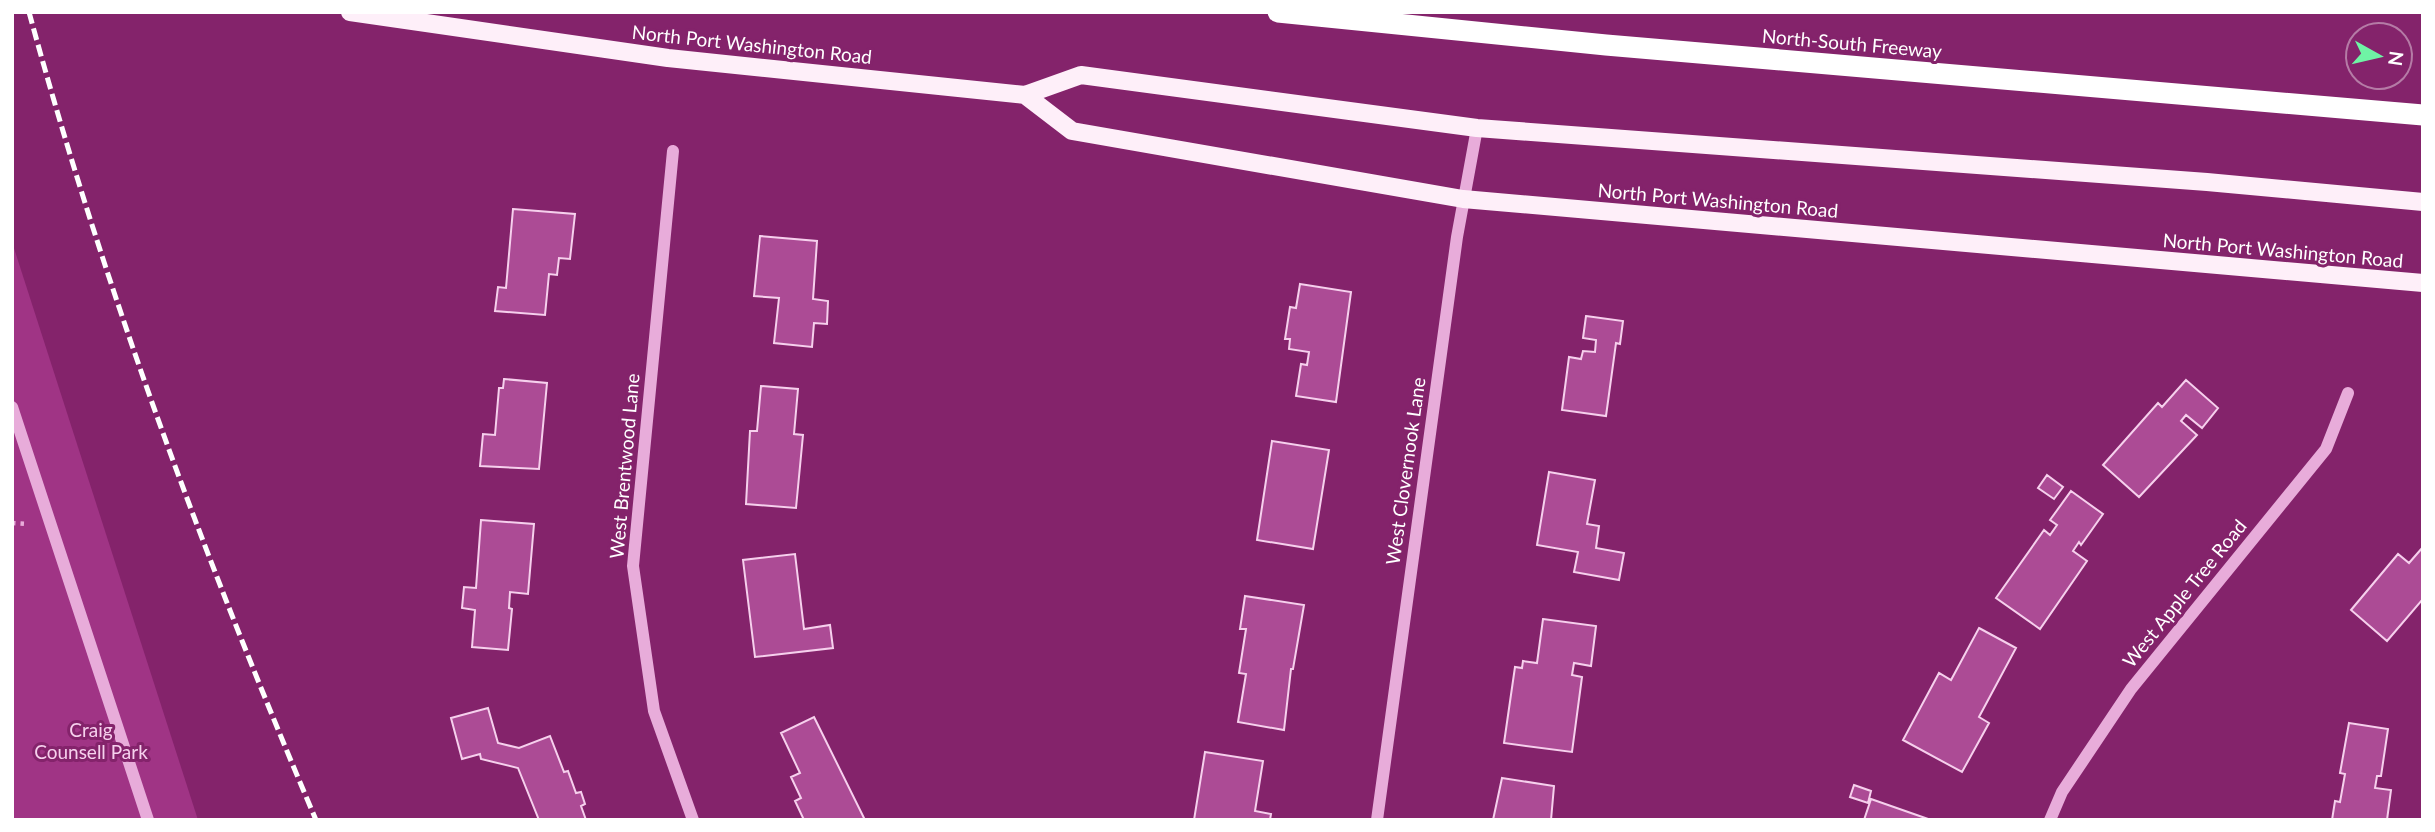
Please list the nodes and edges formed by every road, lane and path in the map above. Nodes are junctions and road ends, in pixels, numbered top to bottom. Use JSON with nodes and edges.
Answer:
{"nodes":[{"id":1,"x":350,"y":12,"type":"edge"},
{"id":2,"x":1278,"y":12,"type":"edge"},
{"id":3,"x":1025,"y":95,"type":"junction"},
{"id":4,"x":2423,"y":115,"type":"edge"},
{"id":5,"x":1477,"y":128,"type":"junction"},
{"id":6,"x":673,"y":151,"type":"dead end"},
{"id":7,"x":1463,"y":199,"type":"junction"},
{"id":8,"x":2423,"y":202,"type":"edge"},
{"id":9,"x":2423,"y":283,"type":"edge"},
{"id":10,"x":2348,"y":393,"type":"dead end"},
{"id":11,"x":12,"y":407,"type":"edge"},
{"id":12,"x":148,"y":820,"type":"edge"},
{"id":13,"x":693,"y":820,"type":"edge"},
{"id":14,"x":1377,"y":820,"type":"edge"},
{"id":15,"x":2050,"y":820,"type":"edge"}],
"edges":[{"from":1,"to":3,"type":"main road","name":"North Port Washington Road"},
{"from":2,"to":4,"type":"highway","name":"North-South Freeway"},
{"from":3,"to":5,"type":"main road","name":"North Port Washington Road"},
{"from":3,"to":7,"type":"main road","name":"North Port Washington Road"},
{"from":5,"to":7,"type":"street","name":"West Clovernook Lane"},
{"from":5,"to":8,"type":"main road","name":"North Port Washington Road"},
{"from":6,"to":13,"type":"street","name":"West Brentwood Lane"},
{"from":7,"to":9,"type":"main road","name":"North Port Washington Road"},
{"from":7,"to":14,"type":"street","name":"West Clovernook Lane"},
{"from":10,"to":15,"type":"street","name":"West Apple Tree Road"},
{"from":11,"to":12,"type":"street"}]}
